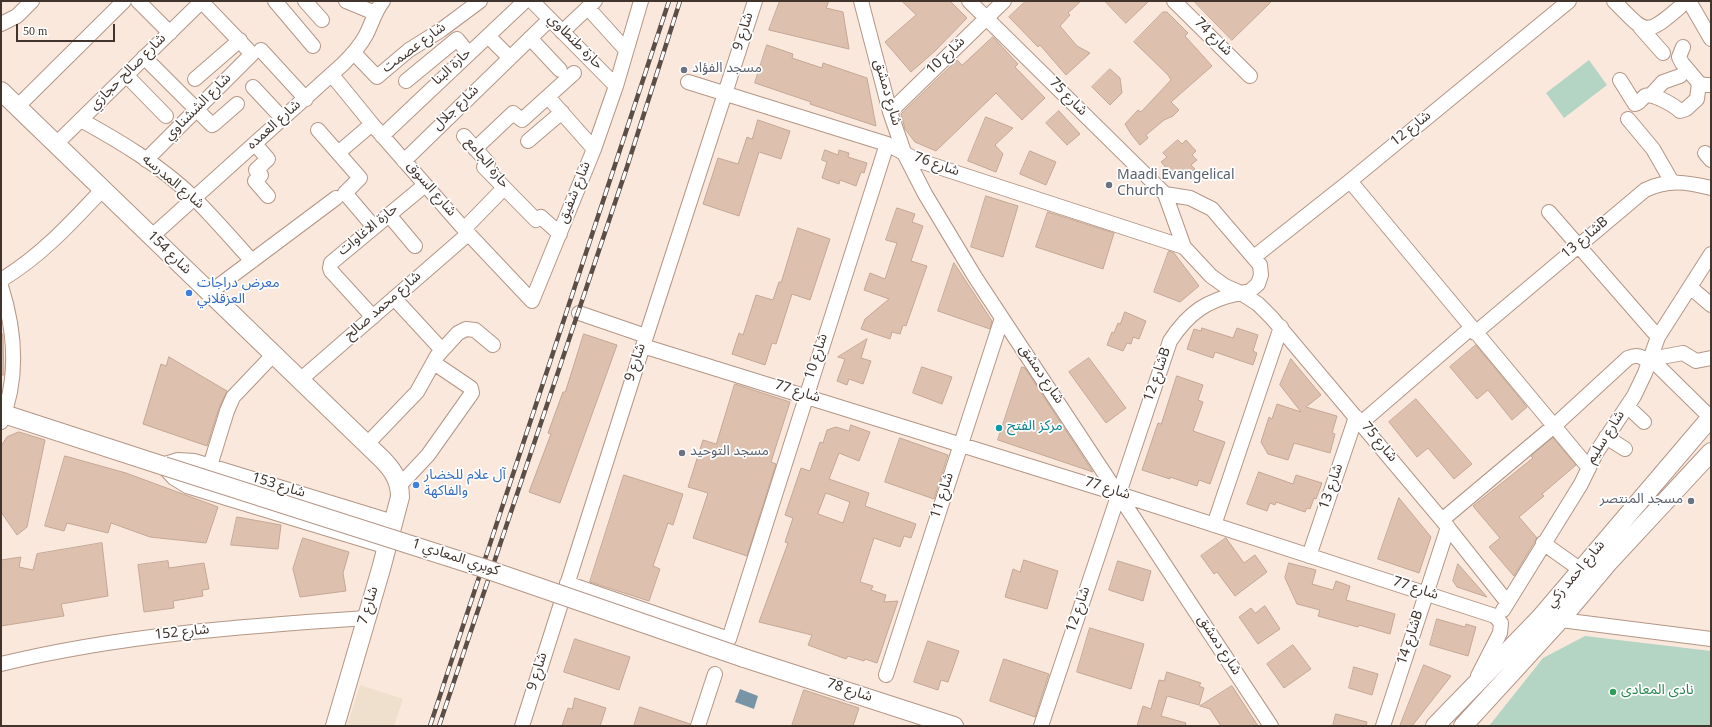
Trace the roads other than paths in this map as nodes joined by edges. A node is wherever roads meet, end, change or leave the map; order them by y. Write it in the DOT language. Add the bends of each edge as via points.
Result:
graph roads {
  1 [pos="32,1"];
  2 [pos="124,1"];
  3 [pos="138,1"];
  4 [pos="202,1"];
  5 [pos="275,1"];
  6 [pos="299,1"];
  7 [pos="305,1"];
  8 [pos="346,1"];
  9 [pos="383,1"];
  10 [pos="480,1"];
  11 [pos="525,1"];
  12 [pos="532,1"];
  13 [pos="755,1"];
  14 [pos="861,1"];
  15 [pos="969,1"];
  16 [pos="1004,1"];
  17 [pos="1174,1"];
  18 [pos="1569,1"];
  19 [pos="1614,1"];
  20 [pos="636,3"];
  21 [pos="1685,4"];
  22 [pos="592,5"];
  23 [pos="285,13"];
  24 [pos="375,13"];
  25 [pos="987,18"];
  26 [pos="550,19"];
  27 [pos="322,20"];
  28 [pos="1,24"];
  29 [pos="1640,27"];
  30 [pos="562,32"];
  31 [pos="170,33"];
  32 [pos="488,36"];
  33 [pos="530,38"];
  34 [pos="1711,39"];
  35 [pos="240,40"];
  36 [pos="313,46"];
  37 [pos="1683,47"];
  38 [pos="626,50"];
  39 [pos="256,53"];
  40 [pos="354,53"];
  41 [pos="1663,53"];
  42 [pos="469,54"];
  43 [pos="144,57"];
  44 [pos="510,58"];
  45 [pos="560,70"];
  46 [pos="574,73"];
  47 [pos="126,75"];
  48 [pos="332,75"];
  49 [pos="1250,76"];
  50 [pos="1680,76"];
  51 [pos="195,79"];
  52 [pos="1620,80"];
  53 [pos="406,81"];
  54 [pos="688,82"];
  55 [pos="1705,84"];
  56 [pos="616,86"];
  57 [pos="253,87"];
  58 [pos="1,92"];
  59 [pos="726,94"];
  60 [pos="1651,95"];
  61 [pos="548,97"];
  62 [pos="306,99"];
  63 [pos="237,104"];
  64 [pos="17,107"];
  65 [pos="197,110"];
  66 [pos="562,112"];
  67 [pos="890,112"];
  68 [pos="166,116"];
  69 [pos="1628,119"];
  70 [pos="81,120"];
  71 [pos="283,120"];
  72 [pos="372,124"];
  73 [pos="318,130"];
  74 [pos="382,136"];
  75 [pos="464,136"];
  76 [pos="528,141"];
  77 [pos="56,144"];
  78 [pos="255,144"];
  79 [pos="887,144"];
  80 [pos="475,148"];
  81 [pos="594,149"];
  82 [pos="338,153"];
  83 [pos="905,155"];
  84 [pos="146,160"];
  85 [pos="404,161"];
  86 [pos="1350,181"];
  87 [pos="1672,182"];
  88 [pos="425,185"];
  89 [pos="504,188"];
  90 [pos="1711,188"];
  91 [pos="102,190"];
  92 [pos="1165,194"];
  93 [pos="268,196"];
  94 [pos="194,198"];
  95 [pos="336,198"];
  96 [pos="1550,212"];
  97 [pos="389,215"];
  98 [pos="374,228"];
  99 [pos="466,231"];
  100 [pos="560,234"];
  101 [pos="151,237"];
  102 [pos="415,246"];
  103 [pos="1578,246"];
  104 [pos="1184,247"];
  105 [pos="1710,256"];
  106 [pos="1254,257"];
  107 [pos="252,261"];
  108 [pos="1,280"];
  109 [pos="1,286"];
  110 [pos="1690,287"];
  111 [pos="209,293"];
  112 [pos="1241,293"];
  113 [pos="394,298"];
  114 [pos="533,300"];
  115 [pos="1711,306"];
  116 [pos="578,313"];
  117 [pos="373,317"];
  118 [pos="1002,318"];
  119 [pos="1281,327"];
  120 [pos="1473,330"];
  121 [pos="1660,332"];
  122 [pos="644,341"];
  123 [pos="493,345"];
  124 [pos="442,350"];
  125 [pos="273,355"];
  126 [pos="1711,358"];
  127 [pos="1650,360"];
  128 [pos="434,363"];
  129 [pos="300,380"];
  130 [pos="806,396"];
  131 [pos="1627,406"];
  132 [pos="2,416"];
  133 [pos="1711,418"];
  134 [pos="1358,420"];
  135 [pos="1644,422"];
  136 [pos="1554,426"];
  137 [pos="1606,437"];
  138 [pos="367,444"];
  139 [pos="961,445"];
  140 [pos="1625,449"];
  141 [pos="1711,452"];
  142 [pos="163,466"];
  143 [pos="210,466"];
  144 [pos="1589,468"];
  145 [pos="399,486"];
  146 [pos="1119,494"];
  147 [pos="393,522"];
  148 [pos="1445,523"];
  149 [pos="1214,525"];
  150 [pos="1543,543"];
  151 [pos="386,546"];
  152 [pos="1309,556"];
  153 [pos="1581,570"];
  154 [pos="567,583"];
  155 [pos="1426,594"];
  156 [pos="1507,602"];
  157 [pos="366,618"];
  158 [pos="1540,618"];
  159 [pos="1498,619"];
  160 [pos="1560,620"];
  161 [pos="1711,639"];
  162 [pos="744,658"];
  163 [pos="1,664"];
  164 [pos="715,674"];
  165 [pos="886,675"];
  166 [pos="1474,685"];
  167 [pos="335,726"];
  168 [pos="522,726"];
  169 [pos="698,726"];
  170 [pos="954,726"];
  171 [pos="1041,726"];
  172 [pos="1271,726"];
  173 [pos="1383,726"];
  174 [pos="1435,726"];
  175 [pos="1462,726"];
  1 -- 28 [label="street" via="16,16"];
  2 -- 64 [label="street"];
  3 -- 31 [label="street"];
  4 -- 31 [label="street, شارع صالح حجازي"];
  4 -- 35 [label="street"];
  5 -- 23 [label="street"];
  6 -- 23 [label="street"];
  7 -- 27 [label="street"];
  8 -- 24 [label="street"];
  9 -- 24 [label="street, شارع العمده"];
  10 -- 40 [label="street, شارع عصمت" via="409,50 377,77"];
  11 -- 32 [label="street, حارة البنا"];
  12 -- 26 [label="street, حارة طنطاوي"];
  13 -- 59 [label="street, شارع 9"];
  14 -- 67 [label="street, شارع دمشق"];
  15 -- 25 [label="street, شارع 75"];
  16 -- 25 [label="street, شارع 10"];
  17 -- 49 [label="street, شارع 74"];
  18 -- 86 [label="street, شارع 12"];
  19 -- 29 [label="street"];
  20 -- 38 [label="street, شارع شفيق"];
  21 -- 29 [label="street" via="1661,24"];
  21 -- 34 [label="street"];
  22 -- 30 [label="street"];
  22 -- 38 [label="street"];
  23 -- 36 [label="street"];
  24 -- 40 [label="street, شارع العمده" via="367,34"];
  25 -- 67 [label="street, شارع 10"];
  25 -- 92 [label="street, شارع 75"];
  26 -- 30 [label="street, حارة طنطاوي"];
  26 -- 33 [label="street, شارع جلال"];
  29 -- 41 [label="street"];
  30 -- 56 [label="street, حارة طنطاوي"];
  31 -- 43 [label="street, شارع صالح حجازي"];
  32 -- 42 [label="street, حارة البنا"];
  32 -- 44 [label="street"];
  33 -- 44 [label="street, شارع جلال"];
  33 -- 45 [label="street"];
  35 -- 39 [label="street" via="252,53"];
  35 -- 51 [label="street"];
  37 -- 55 [label="street" via="1680,57 1682,63"];
  38 -- 56 [label="street, شارع شفيق"];
  39 -- 62 [label="street"];
  39 -- 65 [label="street, شارع الششناوي"];
  40 -- 48 [label="street, شارع العمده"];
  42 -- 53 [label="street" via="457,39"];
  42 -- 74 [label="street, حارة البنا"];
  43 -- 47 [label="street, شارع صالح حجازي"];
  43 -- 65 [label="street"];
  44 -- 85 [label="street, شارع جلال"];
  46 -- 61 [label="street"];
  47 -- 68 [label="street"];
  47 -- 70 [label="street, شارع صالح حجازي"];
  48 -- 62 [label="street, شارع العمده"];
  48 -- 72 [label="street, شارع السوق"];
  50 -- 60 [label="street" via="1663,82"];
  52 -- 60 [label="street" via="1635,104 1644,96"];
  54 -- 59 [label="street, شارع 76"];
  55 -- 60 [label="street" via="1697,99 1683,111 1674,104"];
  56 -- 81 [label="street, شارع شفيق"];
  57 -- 71 [label="street"];
  58 -- 64 [label="street, شارع 154"];
  59 -- 79 [label="street, شارع 76"];
  59 -- 122 [label="street, شارع 9"];
  61 -- 66 [label="street"];
  61 -- 80 [label="street" via="522,120 513,113"];
  62 -- 71 [label="street, شارع العمده"];
  63 -- 65 [label="street" via="213,125"];
  64 -- 77 [label="street, شارع 154"];
  65 -- 84 [label="street, شارع الششناوي"];
  66 -- 76 [label="street"];
  66 -- 81 [label="street"];
  67 -- 83 [label="street, شارع دمشق"];
  69 -- 87 [label="street" via="1653,149"];
  70 -- 77 [label="street, شارع صالح حجازي"];
  70 -- 84 [label="street, شارع المدرسه"];
  71 -- 78 [label="street, شارع العمده"];
  72 -- 74 [label="street, شارع السوق"];
  72 -- 82 [label="street"];
  73 -- 82 [label="street"];
  74 -- 85 [label="street, شارع السوق"];
  75 -- 80 [label="street, حارة الجامع"];
  77 -- 91 [label="street, شارع 154"];
  78 -- 93 [label="street" via="268,159 256,170 260,176 255,181"];
  78 -- 94 [label="street, شارع العمده"];
  79 -- 83 [label="street, شارع 76"];
  79 -- 130 [label="street, شارع 10"];
  80 -- 89 [label="street, حارة الجامع" via="488,163 484,167"];
  81 -- 100 [label="street, شارع شفيق"];
  82 -- 98 [label="street" via="359,178 345,193"];
  83 -- 104 [label="street, شارع 76"];
  83 -- 118 [label="street, شارع دمشق" via="949,236"];
  84 -- 94 [label="street, شارع المدرسه"];
  85 -- 88 [label="street, شارع السوق"];
  86 -- 106 [label="street, شارع 12"];
  86 -- 120 [label="street"];
  87 -- 90 [label="street, شارع 13B"];
  87 -- 103 [label="street, شارع 13B" via="1658,184 1645,190"];
  88 -- 97 [label="street, حارة الاغاوات"];
  88 -- 99 [label="street, شارع السوق"];
  89 -- 99 [label="street, شارع محمد صالح"];
  89 -- 100 [label="street, حارة الجامع" via="536,220 541,217"];
  91 -- 101 [label="street, شارع 154"];
  91 -- 108 [label="street" via="45,248"];
  92 -- 104 [label="street, شارع 75"];
  92 -- 106 [label="street" via="1190,198 1212,210"];
  94 -- 101 [label="street, شارع العمده"];
  94 -- 107 [label="street, شارع المدرسه"];
  95 -- 107 [label="street"];
  96 -- 103 [label="street"];
  97 -- 98 [label="street, حارة الاغاوات"];
  97 -- 102 [label="street"];
  98 -- 117 [label="street, حارة الاغاوات" via="333,260 330,266"];
  99 -- 113 [label="street, شارع محمد صالح"];
  99 -- 114 [label="street, شارع السوق"];
  100 -- 114 [label="street, شارع شفيق"];
  101 -- 111 [label="street, شارع 154"];
  103 -- 120 [label="street, شارع 13B"];
  103 -- 121 [label="street"];
  104 -- 112 [label="street, شارع 75" via="1211,276"];
  105 -- 110 [label="street"];
  106 -- 112 [label="street" via="1260,265 1261,275 1258,284 1250,291"];
  107 -- 111 [label="street"];
  109 -- 132 [label="street" via="13,333 14,361 11,388"];
  110 -- 115 [label="street"];
  110 -- 121 [label="street"];
  111 -- 125 [label="street, شارع 154"];
  112 -- 119 [label="street, شارع 75" via="1258,304"];
  112 -- 146 [label="street, شارع 12B" via="1223,296 1192,313 1170,341"];
  113 -- 117 [label="street, شارع محمد صالح"];
  113 -- 124 [label="street"];
  116 -- 122 [label="street, شارع 77"];
  117 -- 129 [label="street, شارع محمد صالح"];
  118 -- 139 [label="street, شارع 11"];
  118 -- 146 [label="street, شارع دمشق"];
  119 -- 134 [label="street, شارع 75"];
  119 -- 149 [label="street"];
  120 -- 134 [label="street, شارع 13B"];
  120 -- 136 [label="street"];
  121 -- 127 [label="street, شارع سليم"];
  122 -- 130 [label="street, شارع 77"];
  122 -- 154 [label="street, شارع 9"];
  123 -- 124 [label="street" via="475,330 466,329 458,333"];
  124 -- 128 [label="street"];
  125 -- 129 [label="street, شارع 154"];
  125 -- 143 [label="street" via="233,397"];
  126 -- 127 [label="street" via="1696,361 1683,353"];
  127 -- 131 [label="street, شارع سليم"];
  127 -- 133 [label="street"];
  127 -- 136 [label="street" via="1641,356 1628,358"];
  128 -- 138 [label="street" via="417,392"];
  128 -- 145 [label="street" via="472,389 472,394 428,455"];
  129 -- 138 [label="street, شارع 154"];
  130 -- 139 [label="street, شارع 77"];
  130 -- 154 [label="street, شارع 10" via="728,639"];
  131 -- 135 [label="street"];
  131 -- 137 [label="street, شارع سليم"];
  132 -- 142 [label="street, شارع 153"];
  133 -- 153 [label="street, شارع احمد زكي"];
  134 -- 148 [label="street, شارع 75"];
  134 -- 152 [label="street, شارع 13"];
  136 -- 144 [label="street"];
  136 -- 148 [label="street"];
  137 -- 140 [label="street"];
  137 -- 144 [label="street, شارع سليم"];
  138 -- 145 [label="street, شارع 154" via="390,467"];
  139 -- 146 [label="street, شارع 77"];
  139 -- 165 [label="street, شارع 11"];
  141 -- 160 [label="street, شارع احمد زكي" via="1608,563"];
  142 -- 143 [label="street, شارع 153" via="186,459"];
  142 -- 151 [label="street, شارع 153" via="174,478 187,486"];
  142 -- 162 [label="street, كوبري المعادي 1, bridge" via="483,568"];
  143 -- 147 [label="street, شارع 153"];
  144 -- 150 [label="street, شارع سليم"];
  145 -- 147 [label="street, شارع 7" via="400,497"];
  146 -- 149 [label="street, شارع 77"];
  146 -- 171 [label="street, شارع 12"];
  146 -- 172 [label="street, شارع دمشق"];
  147 -- 151 [label="street, شارع 7"];
  148 -- 155 [label="street, شارع 14B"];
  148 -- 156 [label="street, شارع 75"];
  149 -- 152 [label="street, شارع 77"];
  150 -- 153 [label="street"];
  150 -- 156 [label="street, شارع سليم"];
  151 -- 157 [label="street, شارع 7"];
  152 -- 155 [label="street, شارع 77"];
  153 -- 158 [label="street, شارع احمد زكي"];
  154 -- 168 [label="street, شارع 9"];
  155 -- 159 [label="street, شارع 77"];
  155 -- 173 [label="street, شارع 14B"];
  156 -- 159 [label="street, شارع سليم"];
  157 -- 163 [label="street, شارع 152" via="286,623 129,640"];
  157 -- 167 [label="street, شارع 7"];
  158 -- 160 [label="street"];
  158 -- 166 [label="street, شارع احمد زكي"];
  159 -- 166 [label="street" via="1501,623 1500,633"];
  160 -- 161 [label="street"];
  160 -- 175 [label="street, شارع احمد زكي"];
  162 -- 170 [label="street, شارع 78"];
  164 -- 169 [label="street"];
  166 -- 174 [label="street, شارع احمد زكي"];
}
